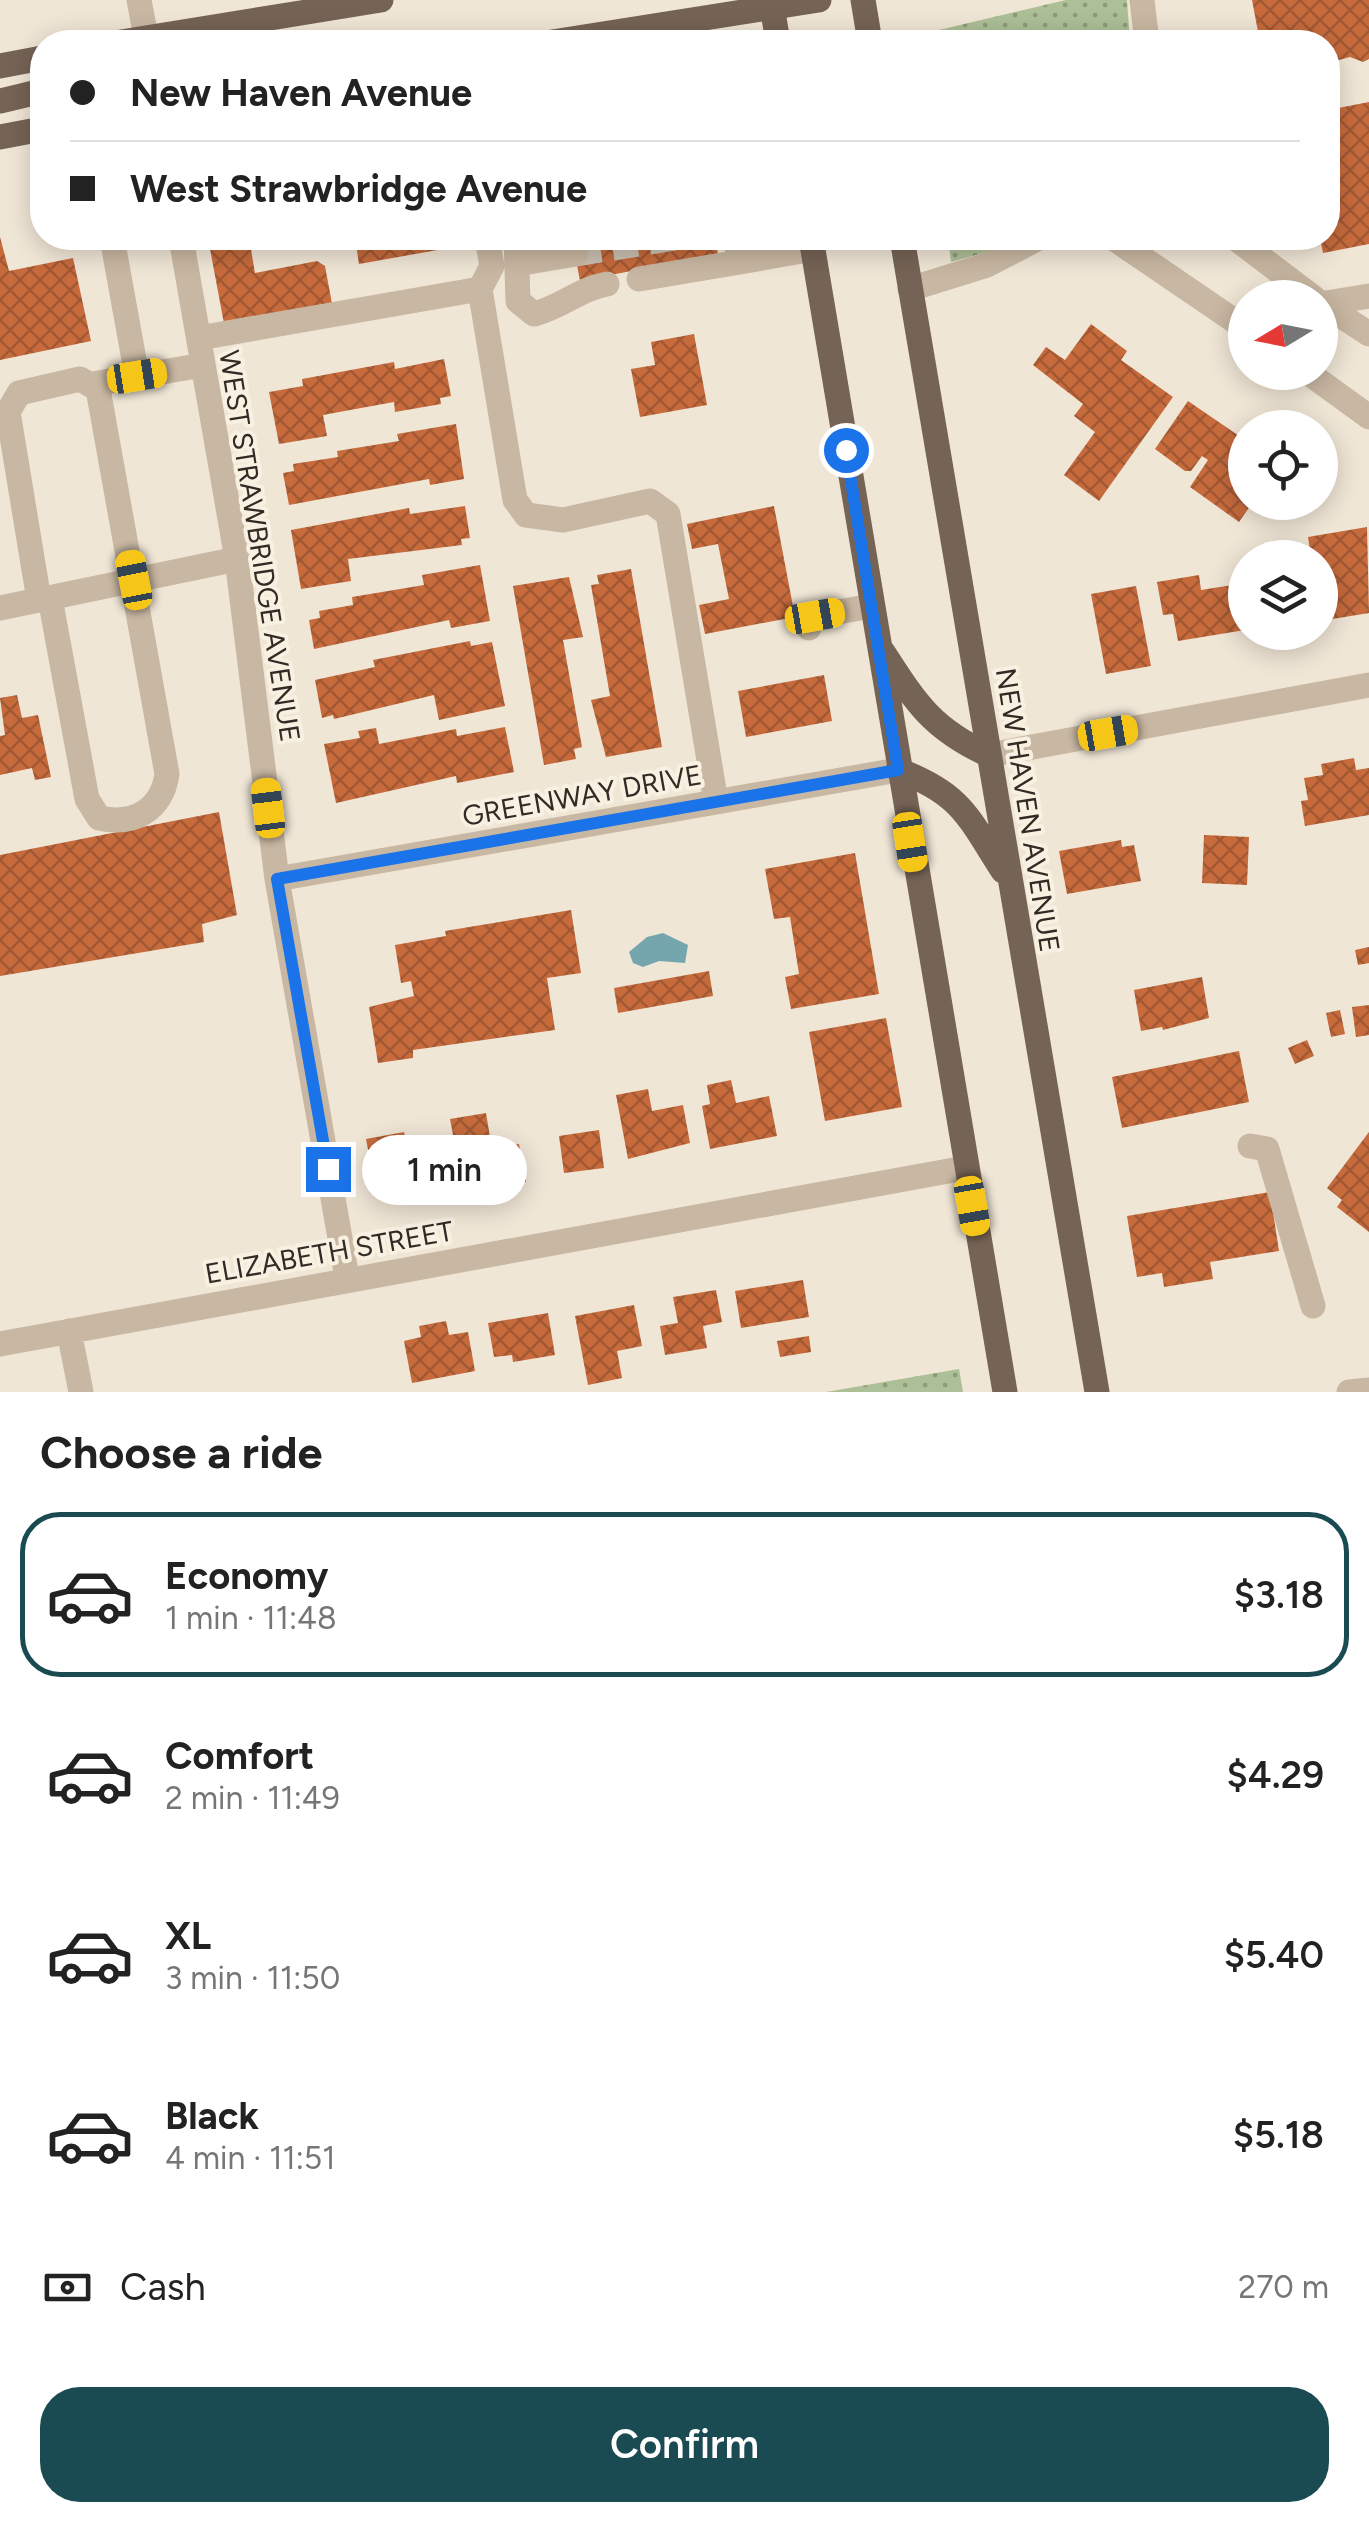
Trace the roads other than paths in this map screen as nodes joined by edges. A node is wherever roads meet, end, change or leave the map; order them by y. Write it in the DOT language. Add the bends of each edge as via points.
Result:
graph roads {
  1 [pos="139,0"];
  2 [pos="381,0"];
  3 [pos="819,0"];
  4 [pos="863,0"];
  5 [pos="1142,0"];
  6 [pos="772,4"];
  7 [pos="132,30"];
  8 [pos="197,30"];
  9 [pos="621,30"];
  10 [pos="776,30"];
  11 [pos="868,30"];
  12 [pos="1146,30"];
  13 [pos="30,60"];
  14 [pos="0,66"];
  15 [pos="30,94"];
  16 [pos="0,100"];
  17 [pos="30,132"];
  18 [pos="0,138"];
  19 [pos="114,250"];
  20 [pos="183,250"];
  21 [pos="489,250"];
  22 [pos="516,250"];
  23 [pos="738,250"];
  24 [pos="813,250"];
  25 [pos="904,250"];
  26 [pos="1017,250"];
  27 [pos="1130,250"];
  28 [pos="1251,250"];
  29 [pos="576,254"];
  30 [pos="517,264"];
  31 [pos="639,279"];
  32 [pos="1290,280"];
  33 [pos="607,284"];
  34 [pos="910,289"];
  35 [pos="480,290"];
  36 [pos="1369,296"];
  37 [pos="1338,300"];
  38 [pos="1228,314"];
  39 [pos="1338,314"];
  40 [pos="1369,334"];
  41 [pos="199,338"];
  42 [pos="204,366"];
  43 [pos="137,376"];
  44 [pos="92,384"];
  45 [pos="1332,390"];
  46 [pos="1369,417"];
  47 [pos="237,559"];
  48 [pos="134,580"];
  49 [pos="45,599"];
  50 [pos="872,606"];
  51 [pos="0,608"];
  52 [pos="809,628"];
  53 [pos="878,643"];
  54 [pos="1369,685"];
  55 [pos="989,754"];
  56 [pos="898,770"];
  57 [pos="716,802"];
  58 [pos="277,879"];
  59 [pos="1008,880"];
  60 [pos="1250,1146"];
  61 [pos="965,1168"];
  62 [pos="347,1278"];
  63 [pos="1313,1306"];
  64 [pos="69,1331"];
  65 [pos="0,1344"];
  66 [pos="80,1392"];
  67 [pos="1005,1392"];
  68 [pos="1096,1392"];
  1 -- 7 [label="street"];
  2 -- 8 [label="main road"];
  3 -- 6 [label="main road"];
  4 -- 11 [label="main road"];
  5 -- 12 [label="street"];
  6 -- 9 [label="main road"];
  6 -- 10 [label="main road"];
  13 -- 14 [label="main road"];
  15 -- 16 [label="main road"];
  17 -- 18 [label="main road"];
  19 -- 43 [label="street"];
  20 -- 41 [label="street, WEST STRAWBRIDGE AVENUE"];
  21 -- 35 [label="street" via="492,266"];
  22 -- 30 [label="street"];
  23 -- 31 [label="street"];
  24 -- 50 [label="main road"];
  25 -- 34 [label="main road, NEW HAVEN AVENUE"];
  26 -- 34 [label="street"];
  27 -- 38 [label="street"];
  28 -- 32 [label="street"];
  29 -- 30 [label="street"];
  30 -- 33 [label="street" via="518,301 534,314 584,288"];
  34 -- 55 [label="main road, NEW HAVEN AVENUE"];
  35 -- 41 [label="street"];
  35 -- 57 [label="street" via="515,500 526,515 543,520 638,502 662,506 673,537"];
  36 -- 37 [label="street"];
  39 -- 40 [label="street"];
  41 -- 42 [label="street, WEST STRAWBRIDGE AVENUE"];
  42 -- 43 [label="street"];
  42 -- 47 [label="street, WEST STRAWBRIDGE AVENUE"];
  43 -- 44 [label="street"];
  44 -- 48 [label="street"];
  44 -- 49 [label="street" via="80,379 19,393 8,412"];
  45 -- 46 [label="street"];
  47 -- 48 [label="street"];
  47 -- 58 [label="street, WEST STRAWBRIDGE AVENUE"];
  48 -- 49 [label="street"];
  48 -- 49 [label="street" via="167,774 164,795 152,811 114,821 99,818 88,798"];
  49 -- 51 [label="street"];
  50 -- 52 [label="street" via="815,616"];
  50 -- 53 [label="main road"];
  53 -- 55 [label="main road" via="921,711 952,738"];
  53 -- 56 [label="main road"];
  54 -- 55 [label="street"];
  55 -- 59 [label="main road, NEW HAVEN AVENUE"];
  56 -- 57 [label="street, GREENWAY DRIVE"];
  56 -- 59 [label="main road" via="936,784 958,802"];
  56 -- 61 [label="main road"];
  57 -- 58 [label="street, GREENWAY DRIVE"];
  58 -- 62 [label="street, WEST STRAWBRIDGE AVENUE"];
  59 -- 68 [label="main road, NEW HAVEN AVENUE"];
  60 -- 63 [label="street" via="1267,1149"];
  61 -- 62 [label="street, ELIZABETH STREET"];
  61 -- 67 [label="main road"];
  62 -- 64 [label="street, ELIZABETH STREET"];
  64 -- 65 [label="street, ELIZABETH STREET"];
  64 -- 66 [label="street"];
}
